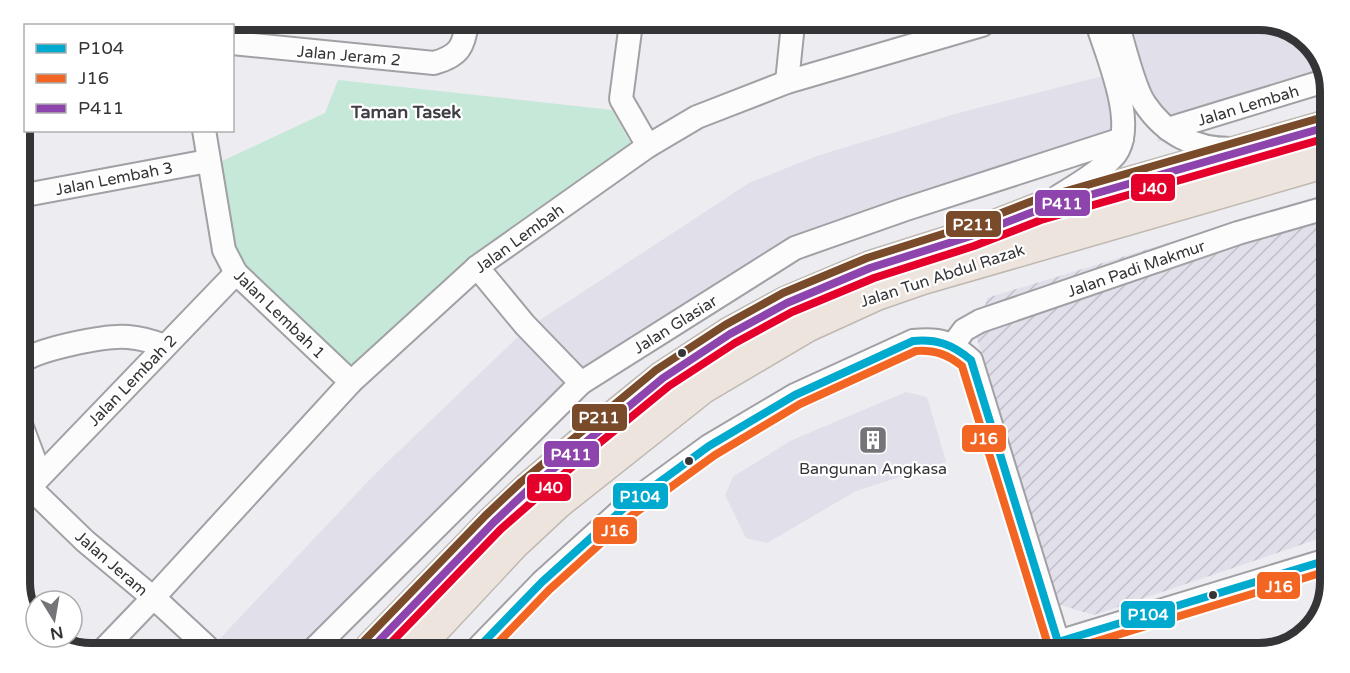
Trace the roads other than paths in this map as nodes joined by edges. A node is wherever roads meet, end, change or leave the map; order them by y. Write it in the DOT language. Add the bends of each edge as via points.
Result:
graph roads {
  1 [pos="466,30"];
  2 [pos="631,30"];
  3 [pos="792,30"];
  4 [pos="952,30"];
  5 [pos="1099,30"];
  6 [pos="1119,30"];
  7 [pos="234,43"];
  8 [pos="786,82"];
  9 [pos="1319,83"];
  10 [pos="1168,129"];
  11 [pos="1320,129"];
  12 [pos="204,132"];
  13 [pos="1122,139"];
  14 [pos="648,146"];
  15 [pos="1253,148"];
  16 [pos="208,161"];
  17 [pos="1320,163"];
  18 [pos="30,194"];
  19 [pos="1038,210"];
  20 [pos="1320,210"];
  21 [pos="477,267"];
  22 [pos="236,273"];
  23 [pos="953,345"];
  24 [pos="165,346"];
  25 [pos="30,356"];
  26 [pos="351,382"];
  27 [pos="581,383"];
  28 [pos="30,480"];
  29 [pos="1320,562"];
  30 [pos="153,598"];
  31 [pos="109,643"];
  32 [pos="203,643"];
  33 [pos="320,643"];
  34 [pos="377,643"];
  35 [pos="420,643"];
  36 [pos="483,643"];
  37 [pos="1058,643"];
  38 [pos="1071,643"];
  1 -- 7 [label="street, Jalan Jeram 2" via="460,49 449,59 434,63"];
  2 -- 14 [label="street" via="621,99"];
  3 -- 8 [label="street"];
  4 -- 8 [label="street, Jalan Lembah"];
  5 -- 13 [label="street" via="1122,111"];
  6 -- 10 [label="street" via="1144,103"];
  8 -- 14 [label="street, Jalan Lembah" via="697,117"];
  9 -- 10 [label="street, Jalan Lembah"];
  10 -- 15 [label="street" via="1196,146"];
  11 -- 15 [label="highway, Jalan Tun Abdul Razak"];
  12 -- 16 [label="street, Jalan Lembah 1"];
  13 -- 19 [label="street" via="1114,157"];
  13 -- 27 [label="street, Jalan Glasiar" via="795,248"];
  14 -- 21 [label="street, Jalan Lembah"];
  15 -- 19 [label="highway, Jalan Tun Abdul Razak"];
  16 -- 18 [label="street, Jalan Lembah 3"];
  16 -- 22 [label="street, Jalan Lembah 1" via="224,250"];
  17 -- 35 [label="highway, Jalan Tun Abdul Razak" via="921,278 807,325 702,387 557,502"];
  19 -- 34 [label="highway, Jalan Tun Abdul Razak" via="870,268 778,308 699,353 528,490"];
  20 -- 23 [label="street, Jalan Padi Makmur" via="1238,233 980,321 964,330"];
  21 -- 26 [label="street, Jalan Lembah"];
  21 -- 27 [label="street"];
  22 -- 24 [label="street, Jalan Lembah 2"];
  22 -- 26 [label="street, Jalan Lembah 1"];
  23 -- 36 [label="street" via="935,339 913,341 795,395 710,447 624,507"];
  23 -- 37 [label="street" via="971,360"];
  24 -- 25 [label="street" via="143,338 110,337"];
  24 -- 28 [label="street, Jalan Lembah 2"];
  26 -- 30 [label="street, Jalan Lembah"];
  27 -- 33 [label="street, Jalan Glasiar"];
  28 -- 30 [label="street, Jalan Jeram" via="85,541"];
  29 -- 38 [label="street"];
  30 -- 31 [label="street, Jalan Lembah"];
  30 -- 32 [label="street, Jalan Jeram"];
}
